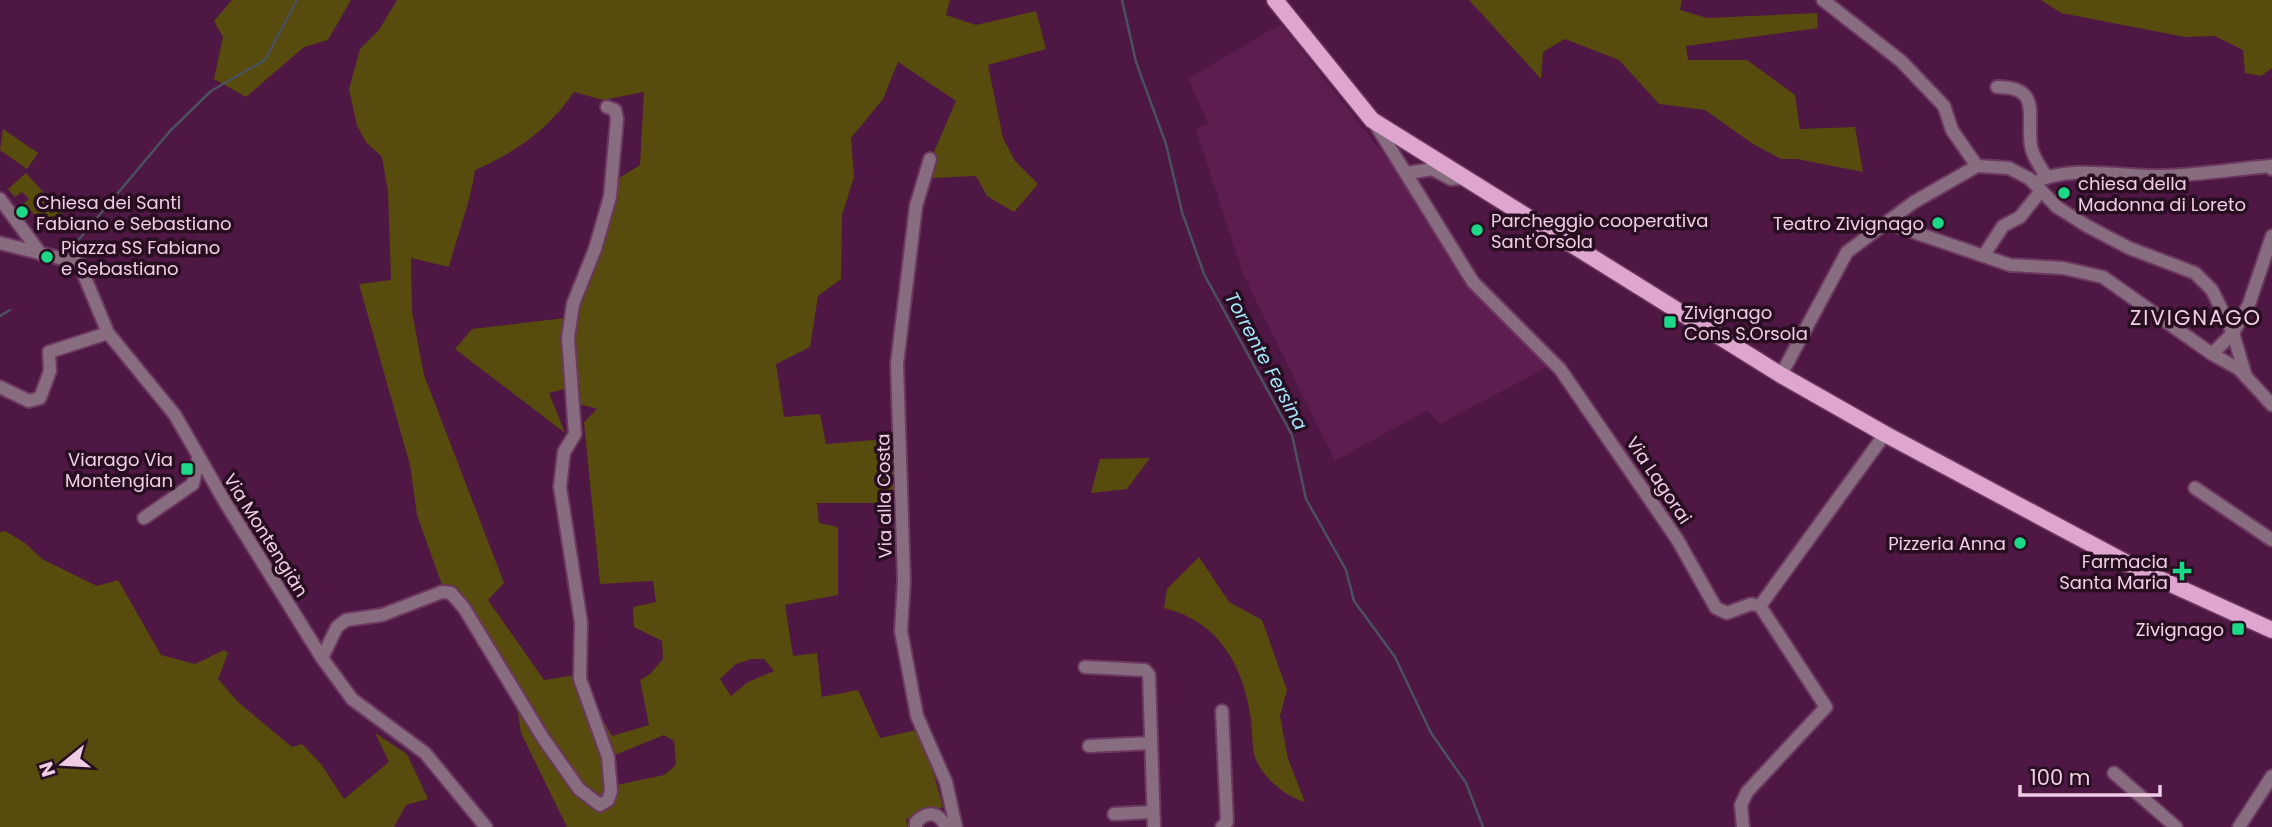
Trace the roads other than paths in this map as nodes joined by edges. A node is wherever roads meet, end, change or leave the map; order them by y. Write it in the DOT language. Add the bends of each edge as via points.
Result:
graph roads {
  1 [pos="1275,0"];
  2 [pos="1823,0"];
  3 [pos="1997,87"];
  4 [pos="607,107"];
  5 [pos="1372,120"];
  6 [pos="1420,149"];
  7 [pos="930,159"];
  8 [pos="1977,166"];
  9 [pos="2271,167"];
  10 [pos="1408,173"];
  11 [pos="2046,176"];
  12 [pos="1466,178"];
  13 [pos="2037,187"];
  14 [pos="0,200"];
  15 [pos="1887,223"];
  16 [pos="2272,236"];
  17 [pos="0,243"];
  18 [pos="41,254"];
  19 [pos="1984,255"];
  20 [pos="2233,332"];
  21 [pos="108,333"];
  22 [pos="2212,354"];
  23 [pos="1781,375"];
  24 [pos="2246,377"];
  25 [pos="0,387"];
  26 [pos="2272,405"];
  27 [pos="1885,434"];
  28 [pos="198,459"];
  29 [pos="2195,488"];
  30 [pos="144,518"];
  31 [pos="2272,540"];
  32 [pos="1759,606"];
  33 [pos="2272,630"];
  34 [pos="322,657"];
  35 [pos="1085,667"];
  36 [pos="1222,711"];
  37 [pos="1151,743"];
  38 [pos="1090,746"];
  39 [pos="2114,773"];
  40 [pos="2272,776"];
  41 [pos="1153,812"];
  42 [pos="1114,814"];
  43 [pos="486,827"];
  44 [pos="916,827"];
  45 [pos="946,827"];
  46 [pos="956,827"];
  47 [pos="1154,827"];
  48 [pos="1222,827"];
  49 [pos="1743,827"];
  50 [pos="2176,827"];
  51 [pos="2239,827"];
  1 -- 5 [label="main road, Via Lagorai"];
  2 -- 8 [label="street" via="1902,61 1944,106 1952,130"];
  3 -- 11 [label="street" via="2013,87 2026,96 2032,109 2034,158"];
  4 -- 34 [label="street" via="615,110 617,119 610,197 573,304 568,374 575,433 564,452 560,486 581,621 580,679 608,757 608,800 600,804 579,789 451,593 442,592 382,615 346,620 337,627"];
  5 -- 6 [label="main road, Via Lagorai"];
  5 -- 10 [label="street, Via Lagorai"];
  6 -- 10 [label="street"];
  6 -- 12 [label="main road, Via Lagorai"];
  7 -- 46 [label="street, Via alla Costa" via="916,206 897,364 904,581 901,631 917,716 946,782"];
  8 -- 13 [label="street" via="2010,168"];
  8 -- 15 [label="street"];
  9 -- 11 [label="street" via="2167,176 2109,172"];
  10 -- 12 [label="street, Via Lagorai" via="1432,169 1451,179"];
  10 -- 32 [label="street, Via Lagorai" via="1473,282 1560,369 1677,540 1716,608 1727,612"];
  11 -- 13 [label="street"];
  12 -- 23 [label="main road, Via Lagorai"];
  13 -- 19 [label="street" via="2020,217 2003,226"];
  13 -- 20 [label="street" via="2087,226 2195,273 2212,290"];
  14 -- 18 [label="street"];
  15 -- 19 [label="street"];
  15 -- 23 [label="street" via="1847,252"];
  16 -- 20 [label="street" via="2249,304"];
  17 -- 18 [label="street"];
  18 -- 21 [label="street, Via Montengiàn" via="79,263"];
  19 -- 22 [label="street" via="2010,265 2063,268 2103,277"];
  20 -- 22 [label="street"];
  20 -- 24 [label="street"];
  21 -- 25 [label="street" via="48,352 50,371 40,398 29,401"];
  21 -- 28 [label="street, Via Montengiàn" via="175,415"];
  22 -- 24 [label="street"];
  23 -- 27 [label="main road, Via Lagorai"];
  24 -- 26 [label="street"];
  27 -- 32 [label="street"];
  27 -- 33 [label="main road, Via Lagorai" via="2140,570"];
  28 -- 30 [label="street" via="193,484"];
  28 -- 34 [label="street, Via Montengiàn"];
  29 -- 31 [label="street"];
  32 -- 49 [label="street" via="1826,707 1747,792 1741,805"];
  34 -- 43 [label="street, Via Montengiàn" via="352,699 425,753"];
  35 -- 37 [label="street" via="1145,670 1149,675"];
  36 -- 48 [label="street" via="1227,822"];
  37 -- 38 [label="street"];
  37 -- 41 [label="street"];
  39 -- 50 [label="street"];
  40 -- 51 [label="street"];
  41 -- 42 [label="street"];
  41 -- 47 [label="street"];
  44 -- 45 [label="street" via="923,815 934,813"];
}
